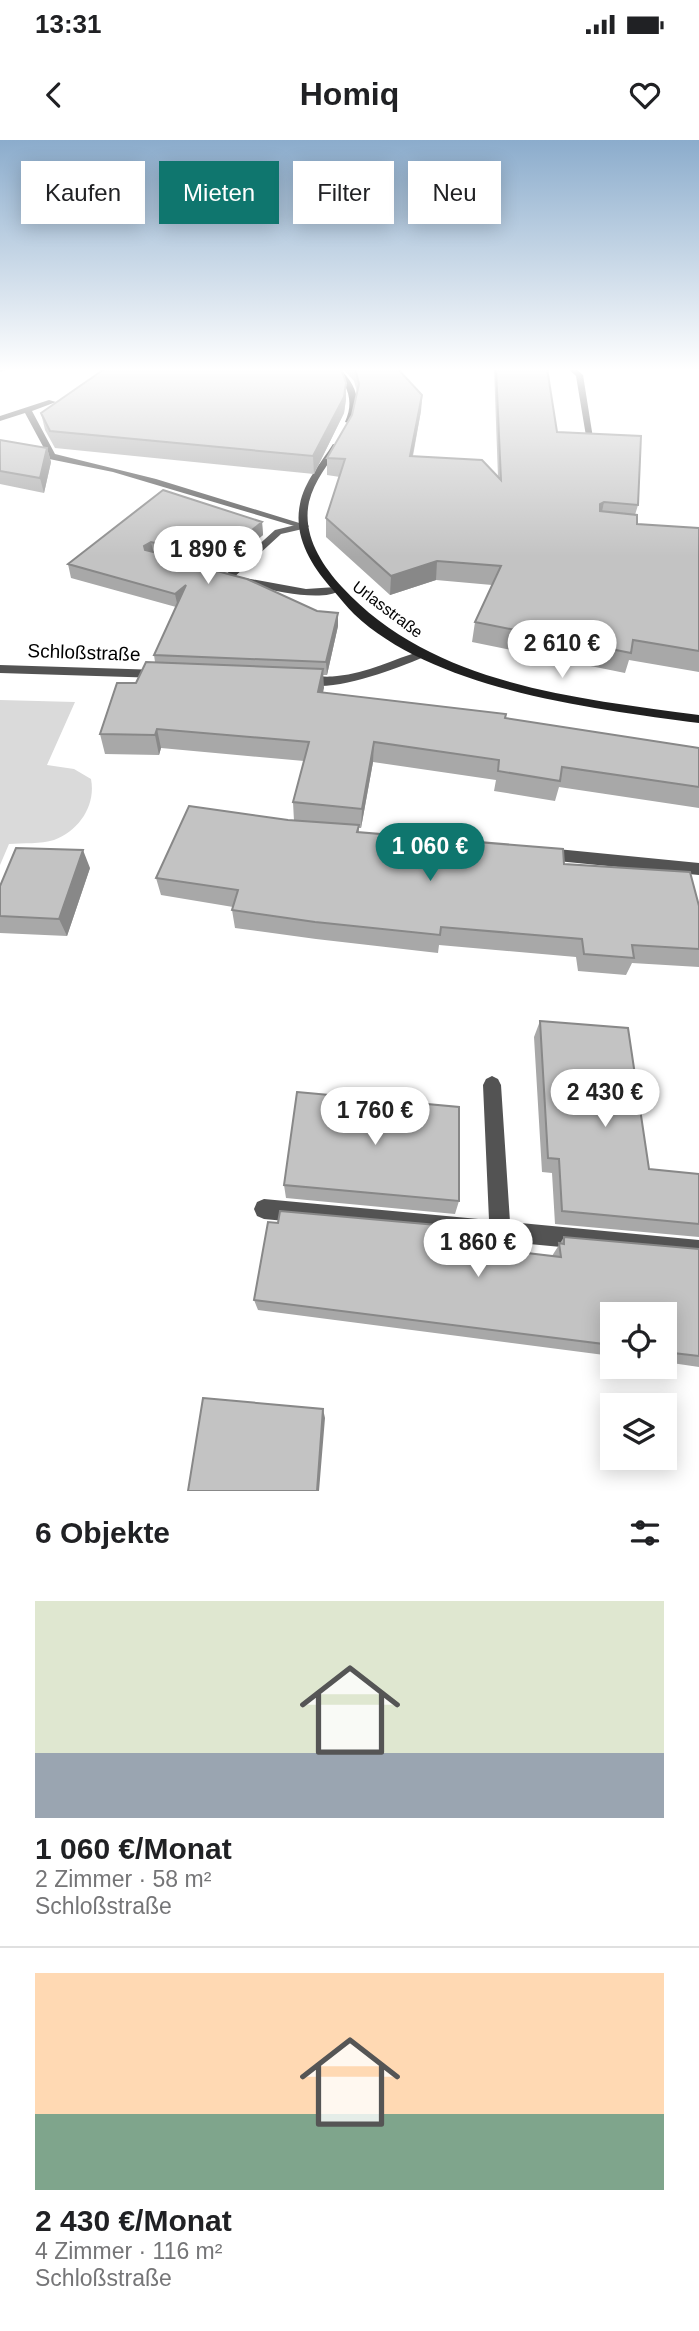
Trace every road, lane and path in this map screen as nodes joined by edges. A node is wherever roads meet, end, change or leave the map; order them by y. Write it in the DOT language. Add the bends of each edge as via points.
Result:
graph roads {
  1 [pos="39,431"];
  2 [pos="344,431"];
  3 [pos="589,431"];
  4 [pos="590,436"];
  5 [pos="0,447"];
  6 [pos="51,454"];
  7 [pos="304,526"];
  8 [pos="215,575"];
  9 [pos="227,578"];
  10 [pos="335,590"];
  11 [pos="422,654"];
  12 [pos="0,668"];
  13 [pos="169,674"];
  14 [pos="289,680"];
  15 [pos="699,719"];
  16 [pos="535,853"];
  17 [pos="699,869"];
  18 [pos="492,1085"];
  19 [pos="264,1209"];
  20 [pos="500,1229"];
  21 [pos="699,1250"];
  1 -- 6 [label="street"];
  2 -- 7 [label="street, Urlasstraße" via="305,501"];
  3 -- 4 [label="street"];
  5 -- 6 [label="street"];
  6 -- 7 [label="street"];
  7 -- 9 [label="street" via="278,532"];
  7 -- 10 [label="street, Urlasstraße" via="312,556"];
  8 -- 9 [label="street, Urlasstraße"];
  9 -- 10 [label="street, Urlasstraße" via="306,592"];
  10 -- 11 [label="street, Urlasstraße"];
  11 -- 14 [label="street" via="378,674 329,682"];
  11 -- 15 [label="street" via="509,688"];
  12 -- 13 [label="street, Schloßstraße"];
  16 -- 17 [label="street"];
  18 -- 20 [label="street"];
  19 -- 20 [label="street"];
  20 -- 21 [label="street"];
}
